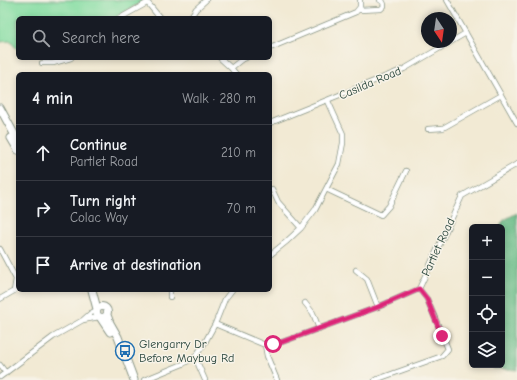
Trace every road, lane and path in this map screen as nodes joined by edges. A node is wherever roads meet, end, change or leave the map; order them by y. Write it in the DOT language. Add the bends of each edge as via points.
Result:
graph roads {
  1 [pos="206,0"];
  2 [pos="360,0"];
  3 [pos="380,0"];
  4 [pos="447,0"];
  5 [pos="146,1"];
  6 [pos="359,10"];
  7 [pos="123,16"];
  8 [pos="158,16"];
  9 [pos="192,16"];
  10 [pos="466,33"];
  11 [pos="272,47"];
  12 [pos="64,60"];
  13 [pos="222,60"];
  14 [pos="241,60"];
  15 [pos="42,63"];
  16 [pos="232,68"];
  17 [pos="235,72"];
  18 [pos="501,95"];
  19 [pos="328,100"];
  20 [pos="0,108"];
  21 [pos="0,117"];
  22 [pos="272,122"];
  23 [pos="517,123"];
  24 [pos="428,129"];
  25 [pos="16,137"];
  26 [pos="16,146"];
  27 [pos="517,164"];
  28 [pos="406,172"];
  29 [pos="272,189"];
  30 [pos="326,189"];
  31 [pos="301,228"];
  32 [pos="0,249"];
  33 [pos="272,253"];
  34 [pos="356,270"];
  35 [pos="419,289"];
  36 [pos="93,292"];
  37 [pos="96,292"];
  38 [pos="170,292"];
  39 [pos="230,292"];
  40 [pos="170,297"];
  41 [pos="0,299"];
  42 [pos="305,303"];
  43 [pos="378,307"];
  44 [pos="101,312"];
  45 [pos="215,324"];
  46 [pos="319,329"];
  47 [pos="265,345"];
  48 [pos="195,357"];
  49 [pos="0,365"];
  50 [pos="6,373"];
  51 [pos="0,377"];
  52 [pos="129,380"];
  53 [pos="134,380"];
  54 [pos="144,380"];
  55 [pos="205,380"];
  56 [pos="277,380"];
  57 [pos="375,380"];
  1 -- 9 [label="street"];
  2 -- 6 [label="street"];
  3 -- 6 [label="street" via="384,3 381,9"];
  4 -- 10 [label="street"];
  5 -- 7 [label="street"];
  5 -- 8 [label="street"];
  6 -- 11 [label="street"];
  10 -- 18 [label="street"];
  10 -- 19 [label="street, Casilda Road" via="404,69"];
  12 -- 15 [label="street"];
  13 -- 16 [label="street"];
  14 -- 16 [label="street"];
  16 -- 17 [label="street"];
  18 -- 23 [label="street"];
  18 -- 24 [label="street" via="443,128"];
  19 -- 22 [label="street, Casilda Road"];
  19 -- 30 [label="street" via="343,134 343,144 339,164"];
  20 -- 25 [label="main road"];
  21 -- 26 [label="main road"];
  27 -- 35 [label="street, Partlet Road" via="462,196"];
  28 -- 30 [label="street" via="389,206 381,216"];
  29 -- 31 [label="street" via="278,202"];
  30 -- 31 [label="street" via="315,210"];
  31 -- 33 [label="street"];
  32 -- 41 [label="street" via="16,279 14,292"];
  34 -- 43 [label="street" via="366,279"];
  35 -- 43 [label="street, Partlet Road"];
  35 -- 57 [label="street" via="427,299 448,349 442,356"];
  36 -- 44 [label="main road"];
  37 -- 44 [label="main road"];
  38 -- 40 [label="street"];
  39 -- 45 [label="street"];
  42 -- 46 [label="street" via="313,312"];
  43 -- 46 [label="street, Partlet Road"];
  44 -- 50 [label="street" via="53,337"];
  44 -- 52 [label="main road"];
  44 -- 53 [label="main road" via="118,337"];
  45 -- 47 [label="street"];
  45 -- 48 [label="street"];
  46 -- 47 [label="street, Partlet Road"];
  47 -- 56 [label="street"];
  48 -- 54 [label="street"];
  48 -- 55 [label="street"];
  49 -- 50 [label="street"];
  50 -- 51 [label="street"];
}
